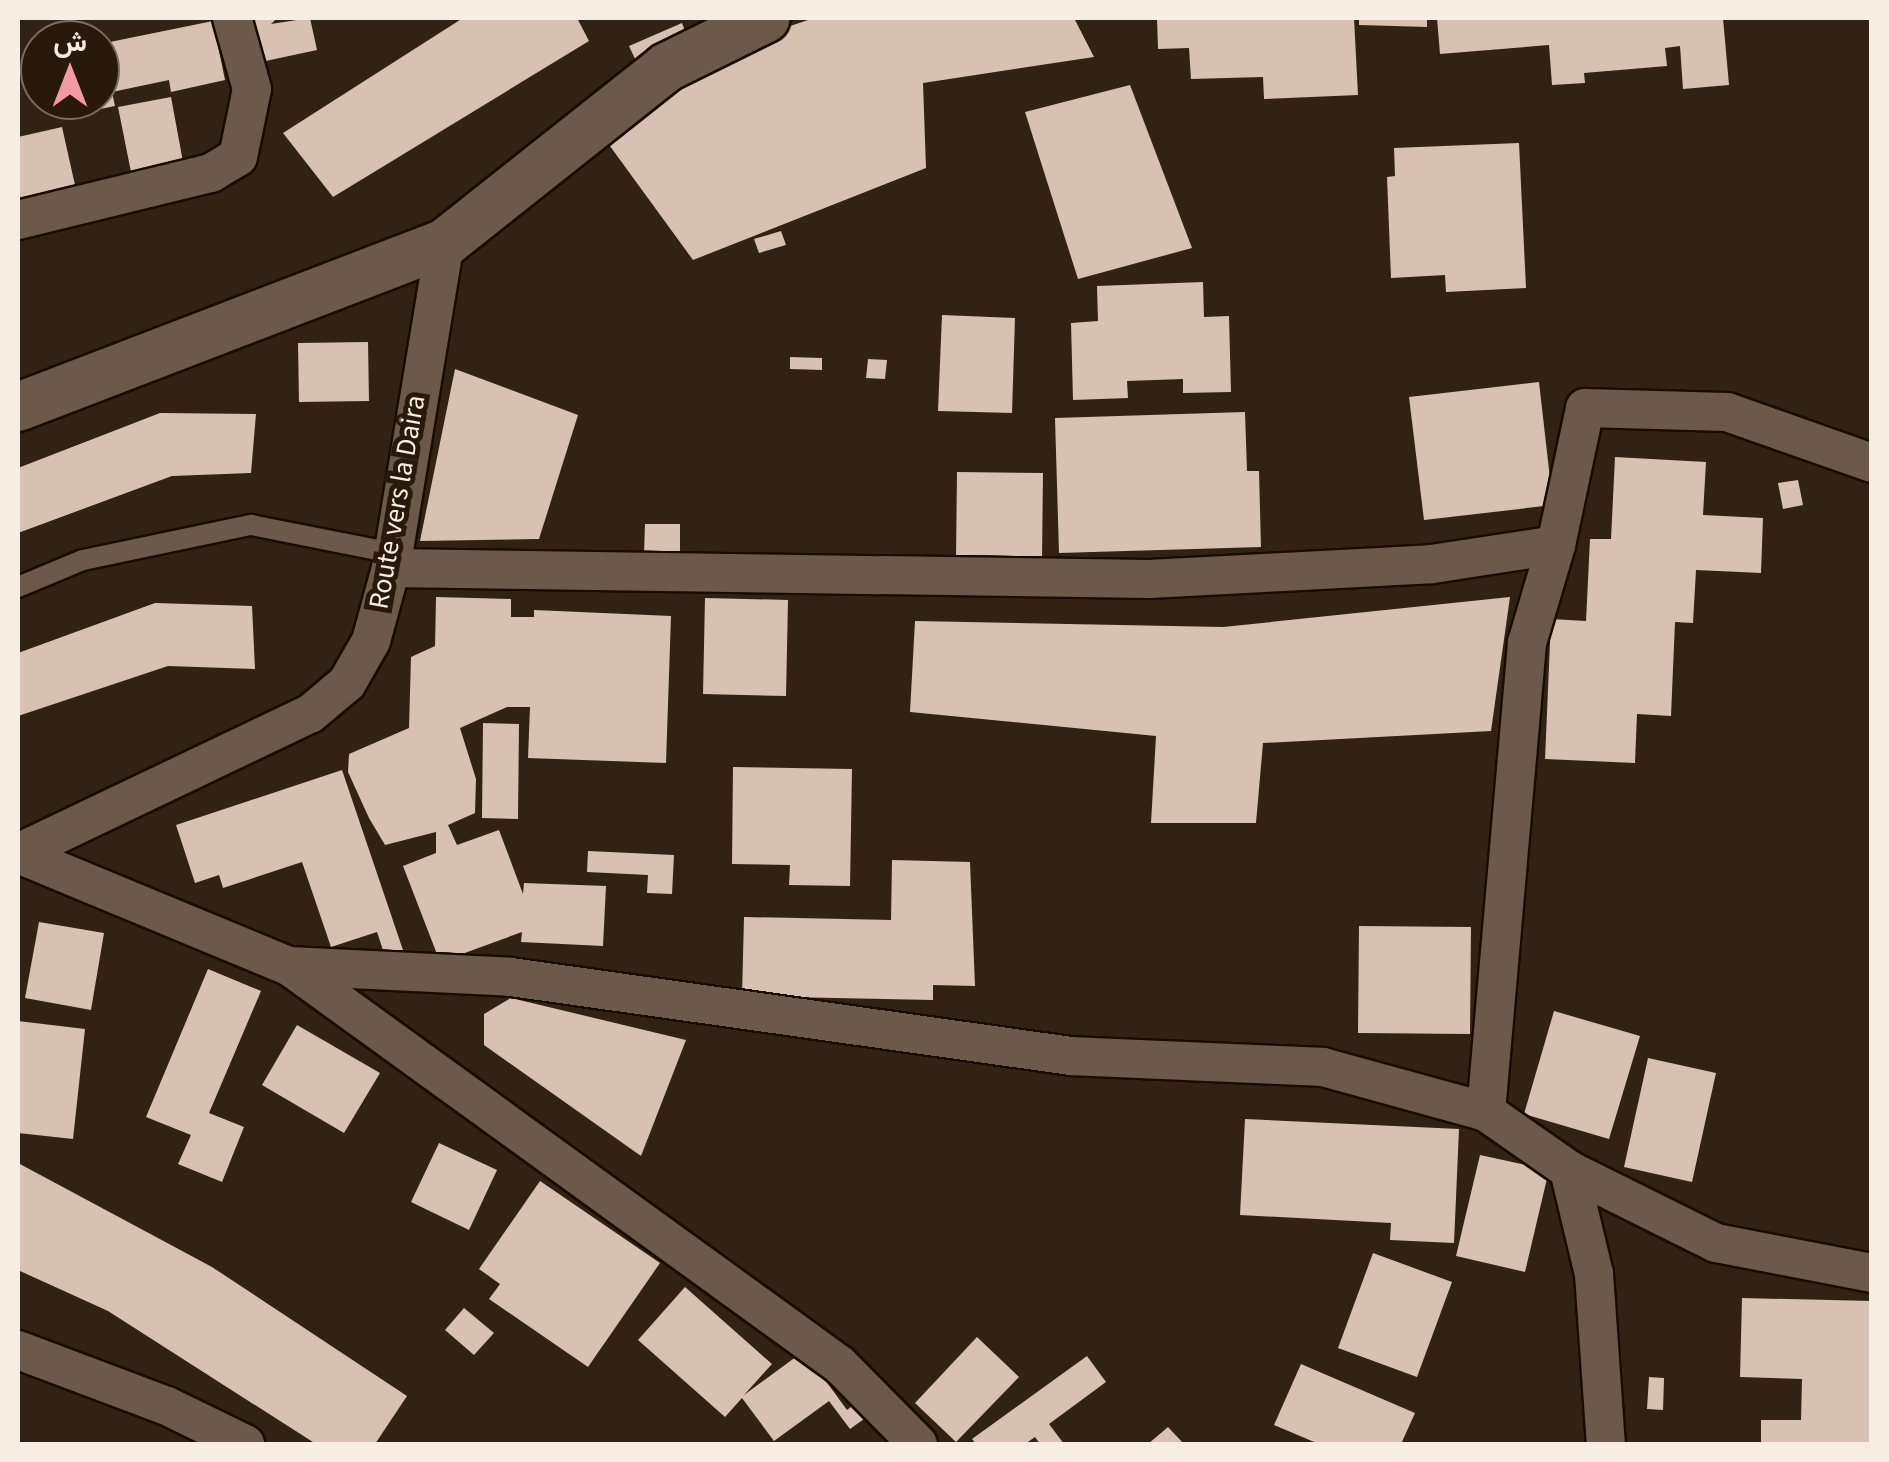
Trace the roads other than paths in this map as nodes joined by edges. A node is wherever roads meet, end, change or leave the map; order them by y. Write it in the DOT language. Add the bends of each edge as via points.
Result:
graph roads {
  1 [pos="232,18"];
  2 [pos="766,18"];
  3 [pos="18,220"];
  4 [pos="444,244"];
  5 [pos="18,407"];
  6 [pos="1872,463"];
  7 [pos="1556,545"];
  8 [pos="392,561"];
  9 [pos="18,587"];
  10 [pos="18,853"];
  11 [pos="289,966"];
  12 [pos="1486,1112"];
  13 [pos="1568,1170"];
  14 [pos="1872,1273"];
  15 [pos="18,1350"];
  16 [pos="245,1444"];
  17 [pos="918,1444"];
  18 [pos="1606,1444"];
  1 -- 3 [label="street" via="252,89 250,124 238,157 211,174"];
  2 -- 4 [label="street" via="667,67"];
  4 -- 5 [label="street"];
  4 -- 8 [label="street, Route vers la Daira"];
  6 -- 7 [label="street" via="1727,412 1585,408"];
  7 -- 8 [label="street" via="1358,571 1149,579"];
  7 -- 12 [label="street" via="1528,643"];
  8 -- 9 [label="lane" via="250,526 83,560"];
  8 -- 10 [label="street, Route vers la Daira" via="371,641 346,683 310,714"];
  10 -- 11 [label="street"];
  11 -- 12 [label="street" via="511,977 1071,1056 1323,1067"];
  11 -- 17 [label="street" via="840,1365"];
  12 -- 13 [label="street"];
  13 -- 14 [label="street" via="1716,1243"];
  13 -- 18 [label="street" via="1594,1274"];
  15 -- 16 [label="street" via="167,1406"];
}
